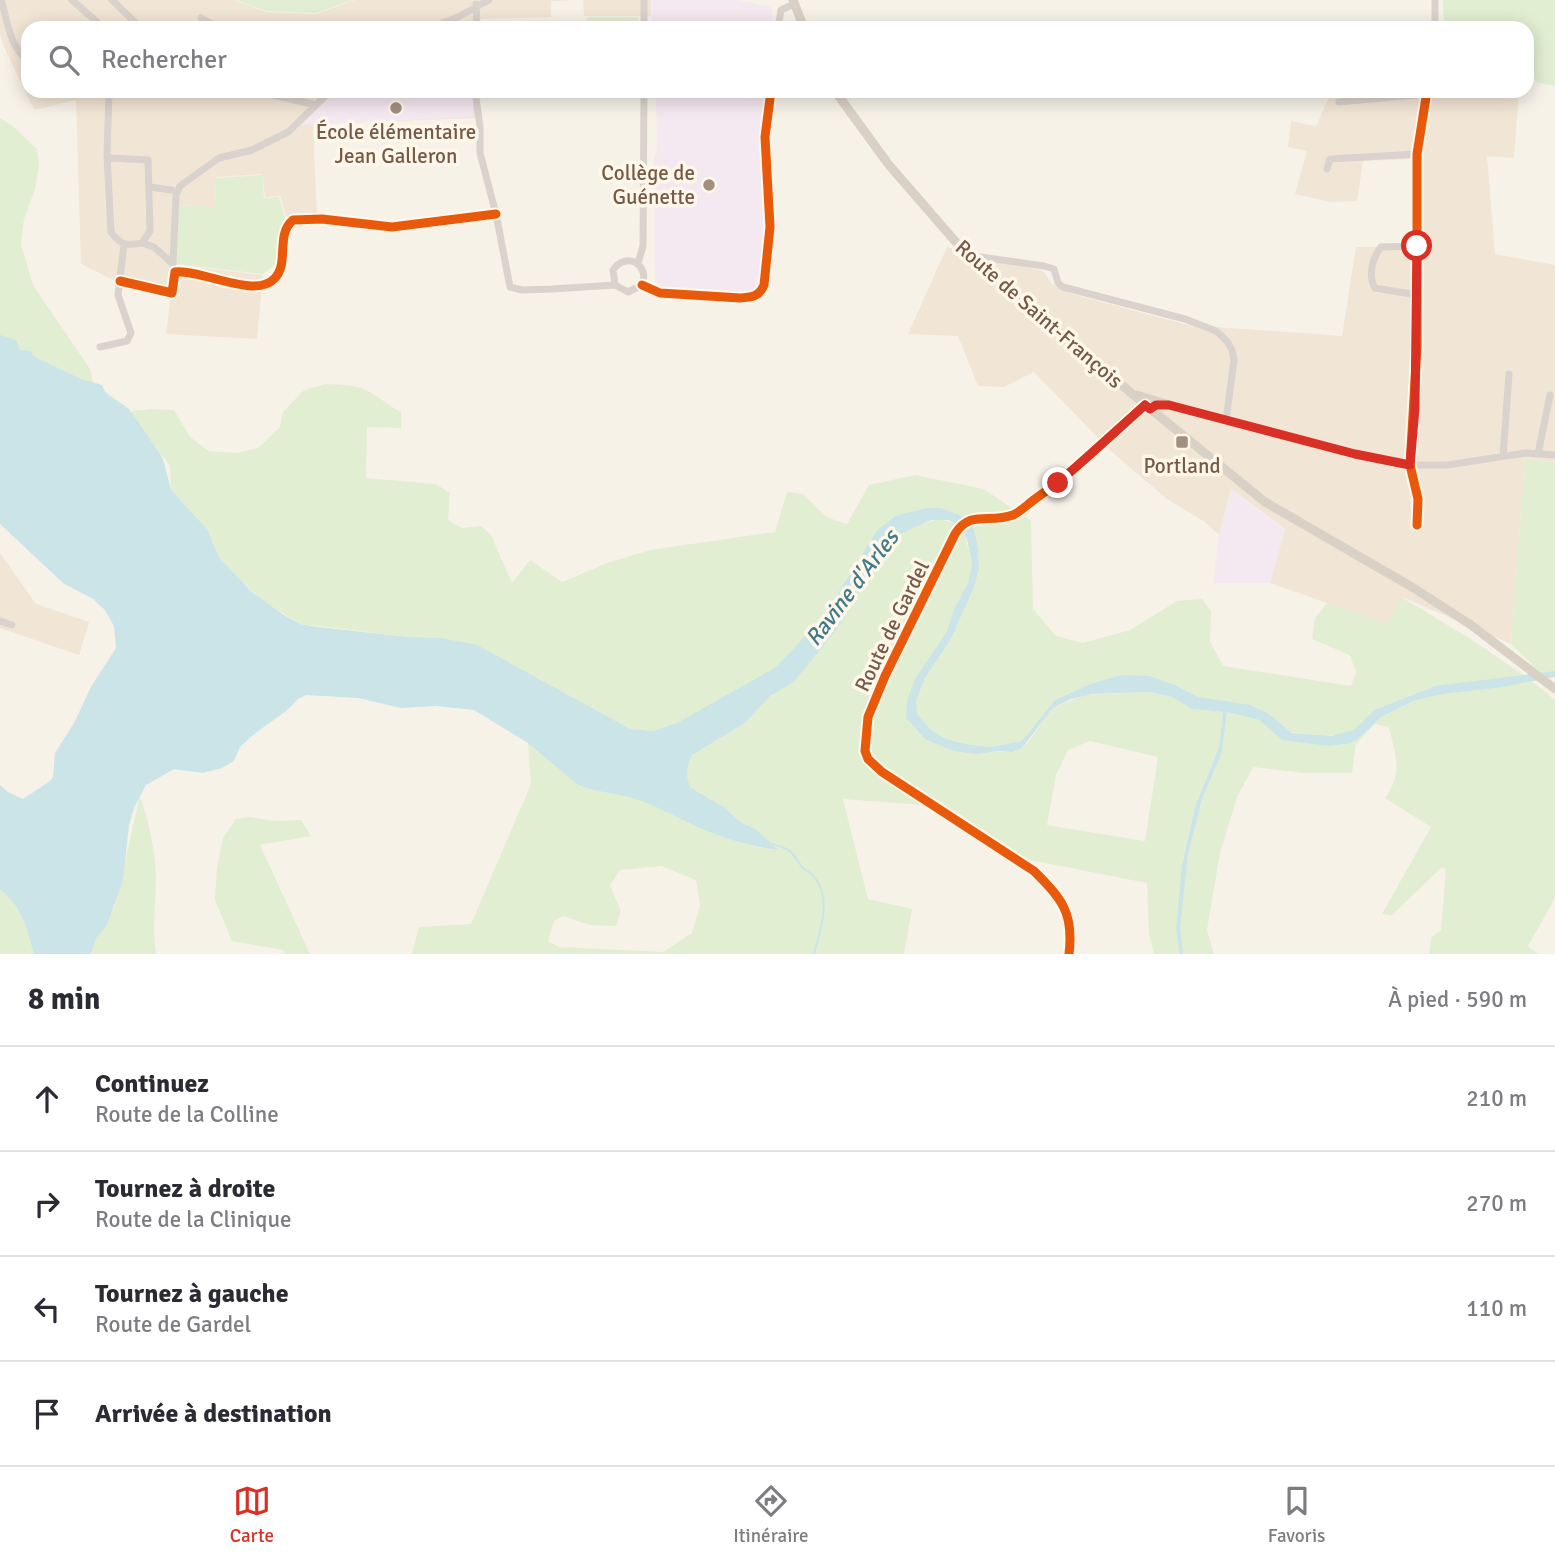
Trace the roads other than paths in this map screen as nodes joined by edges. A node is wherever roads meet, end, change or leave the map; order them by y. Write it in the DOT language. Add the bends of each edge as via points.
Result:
graph roads {
  1 [pos="1,0"];
  2 [pos="72,0"];
  3 [pos="112,0"];
  4 [pos="489,0"];
  5 [pos="644,0"];
  6 [pos="1435,0"];
  7 [pos="793,2"];
  8 [pos="477,3"];
  9 [pos="201,18"];
  10 [pos="96,21"];
  11 [pos="134,21"];
  12 [pos="207,21"];
  13 [pos="448,21"];
  14 [pos="477,21"];
  15 [pos="644,21"];
  16 [pos="779,21"];
  17 [pos="801,21"];
  18 [pos="1435,21"];
  19 [pos="21,56"];
  20 [pos="109,98"];
  21 [pos="286,98"];
  22 [pos="323,98"];
  23 [pos="476,98"];
  24 [pos="644,98"];
  25 [pos="770,98"];
  26 [pos="840,98"];
  27 [pos="1369,98"];
  28 [pos="1426,98"];
  29 [pos="1339,102"];
  30 [pos="316,105"];
  31 [pos="1417,154"];
  32 [pos="107,155"];
  33 [pos="1327,169"];
  34 [pos="150,187"];
  35 [pos="171,190"];
  36 [pos="496,214"];
  37 [pos="142,243"];
  38 [pos="124,245"];
  39 [pos="1417,246"];
  40 [pos="967,255"];
  41 [pos="173,263"];
  42 [pos="638,263"];
  43 [pos="174,272"];
  44 [pos="120,281"];
  45 [pos="615,285"];
  46 [pos="642,285"];
  47 [pos="1416,295"];
  48 [pos="100,347"];
  49 [pos="1509,374"];
  50 [pos="1132,393"];
  51 [pos="1550,395"];
  52 [pos="1173,407"];
  53 [pos="1150,409"];
  54 [pos="1226,421"];
  55 [pos="1172,426"];
  56 [pos="1538,454"];
  57 [pos="1555,455"];
  58 [pos="1503,456"];
  59 [pos="1410,465"];
  60 [pos="1417,525"];
  61 [pos="0,621"];
  62 [pos="12,625"];
  63 [pos="1555,689"];
  64 [pos="1069,954"];
  1 -- 19 [label="street" via="11,39"];
  2 -- 10 [label="street"];
  3 -- 11 [label="street"];
  4 -- 8 [label="street"];
  5 -- 15 [label="street"];
  6 -- 18 [label="street"];
  7 -- 16 [label="street" via="781,10"];
  7 -- 17 [label="main road"];
  8 -- 13 [label="street"];
  8 -- 14 [label="street"];
  9 -- 12 [label="street"];
  20 -- 32 [label="street"];
  21 -- 30 [label="street"];
  22 -- 30 [label="street"];
  23 -- 36 [label="street" via="480,153"];
  24 -- 42 [label="street" via="643,246"];
  25 -- 46 [label="street" via="765,136 770,227 760,293 740,298 660,293"];
  26 -- 40 [label="main road, Route de Saint-François"];
  27 -- 29 [label="street"];
  28 -- 31 [label="street"];
  30 -- 41 [label="street" via="288,132 252,150 219,158 180,186"];
  31 -- 33 [label="street" via="1330,159"];
  31 -- 39 [label="street"];
  32 -- 34 [label="street" via="146,158"];
  32 -- 38 [label="street" via="111,232"];
  34 -- 35 [label="street"];
  34 -- 37 [label="street" via="150,231"];
  36 -- 43 [label="street" via="392,227 293,220 285,229 280,273 271,282 258,287"];
  36 -- 45 [label="street" via="510,287"];
  37 -- 38 [label="street"];
  37 -- 41 [label="street"];
  38 -- 44 [label="street"];
  39 -- 47 [label="street"];
  39 -- 47 [label="street" via="1381,247 1371,276 1376,288"];
  40 -- 50 [label="main road, Route de Saint-François"];
  40 -- 54 [label="street" via="1044,266 1054,270 1063,287 1216,331 1227,341 1234,360"];
  41 -- 43 [label="street"];
  42 -- 45 [label="street" via="625,260 616,265"];
  42 -- 46 [label="street" via="644,274"];
  43 -- 44 [label="street" via="172,293"];
  44 -- 48 [label="street" via="118,295 131,333 127,341"];
  45 -- 46 [label="street" via="628,292"];
  47 -- 59 [label="street"];
  49 -- 58 [label="street"];
  50 -- 52 [label="main road"];
  50 -- 53 [label="main road, Route de Saint-François"];
  51 -- 56 [label="street"];
  52 -- 53 [label="street"];
  52 -- 54 [label="street"];
  52 -- 55 [label="main road"];
  53 -- 55 [label="main road, Route de Saint-François"];
  53 -- 64 [label="street, Route de Gardel" via="1014,515 969,519 959,528 867,717 865,751 882,772 1034,870 1049,885 1070,919"];
  54 -- 59 [label="street"];
  55 -- 63 [label="main road, Route de Saint-François" via="1265,502 1471,625"];
  56 -- 57 [label="street"];
  56 -- 58 [label="street"];
  58 -- 59 [label="street" via="1447,465"];
  59 -- 60 [label="street" via="1418,499"];
  61 -- 62 [label="street"];
}
